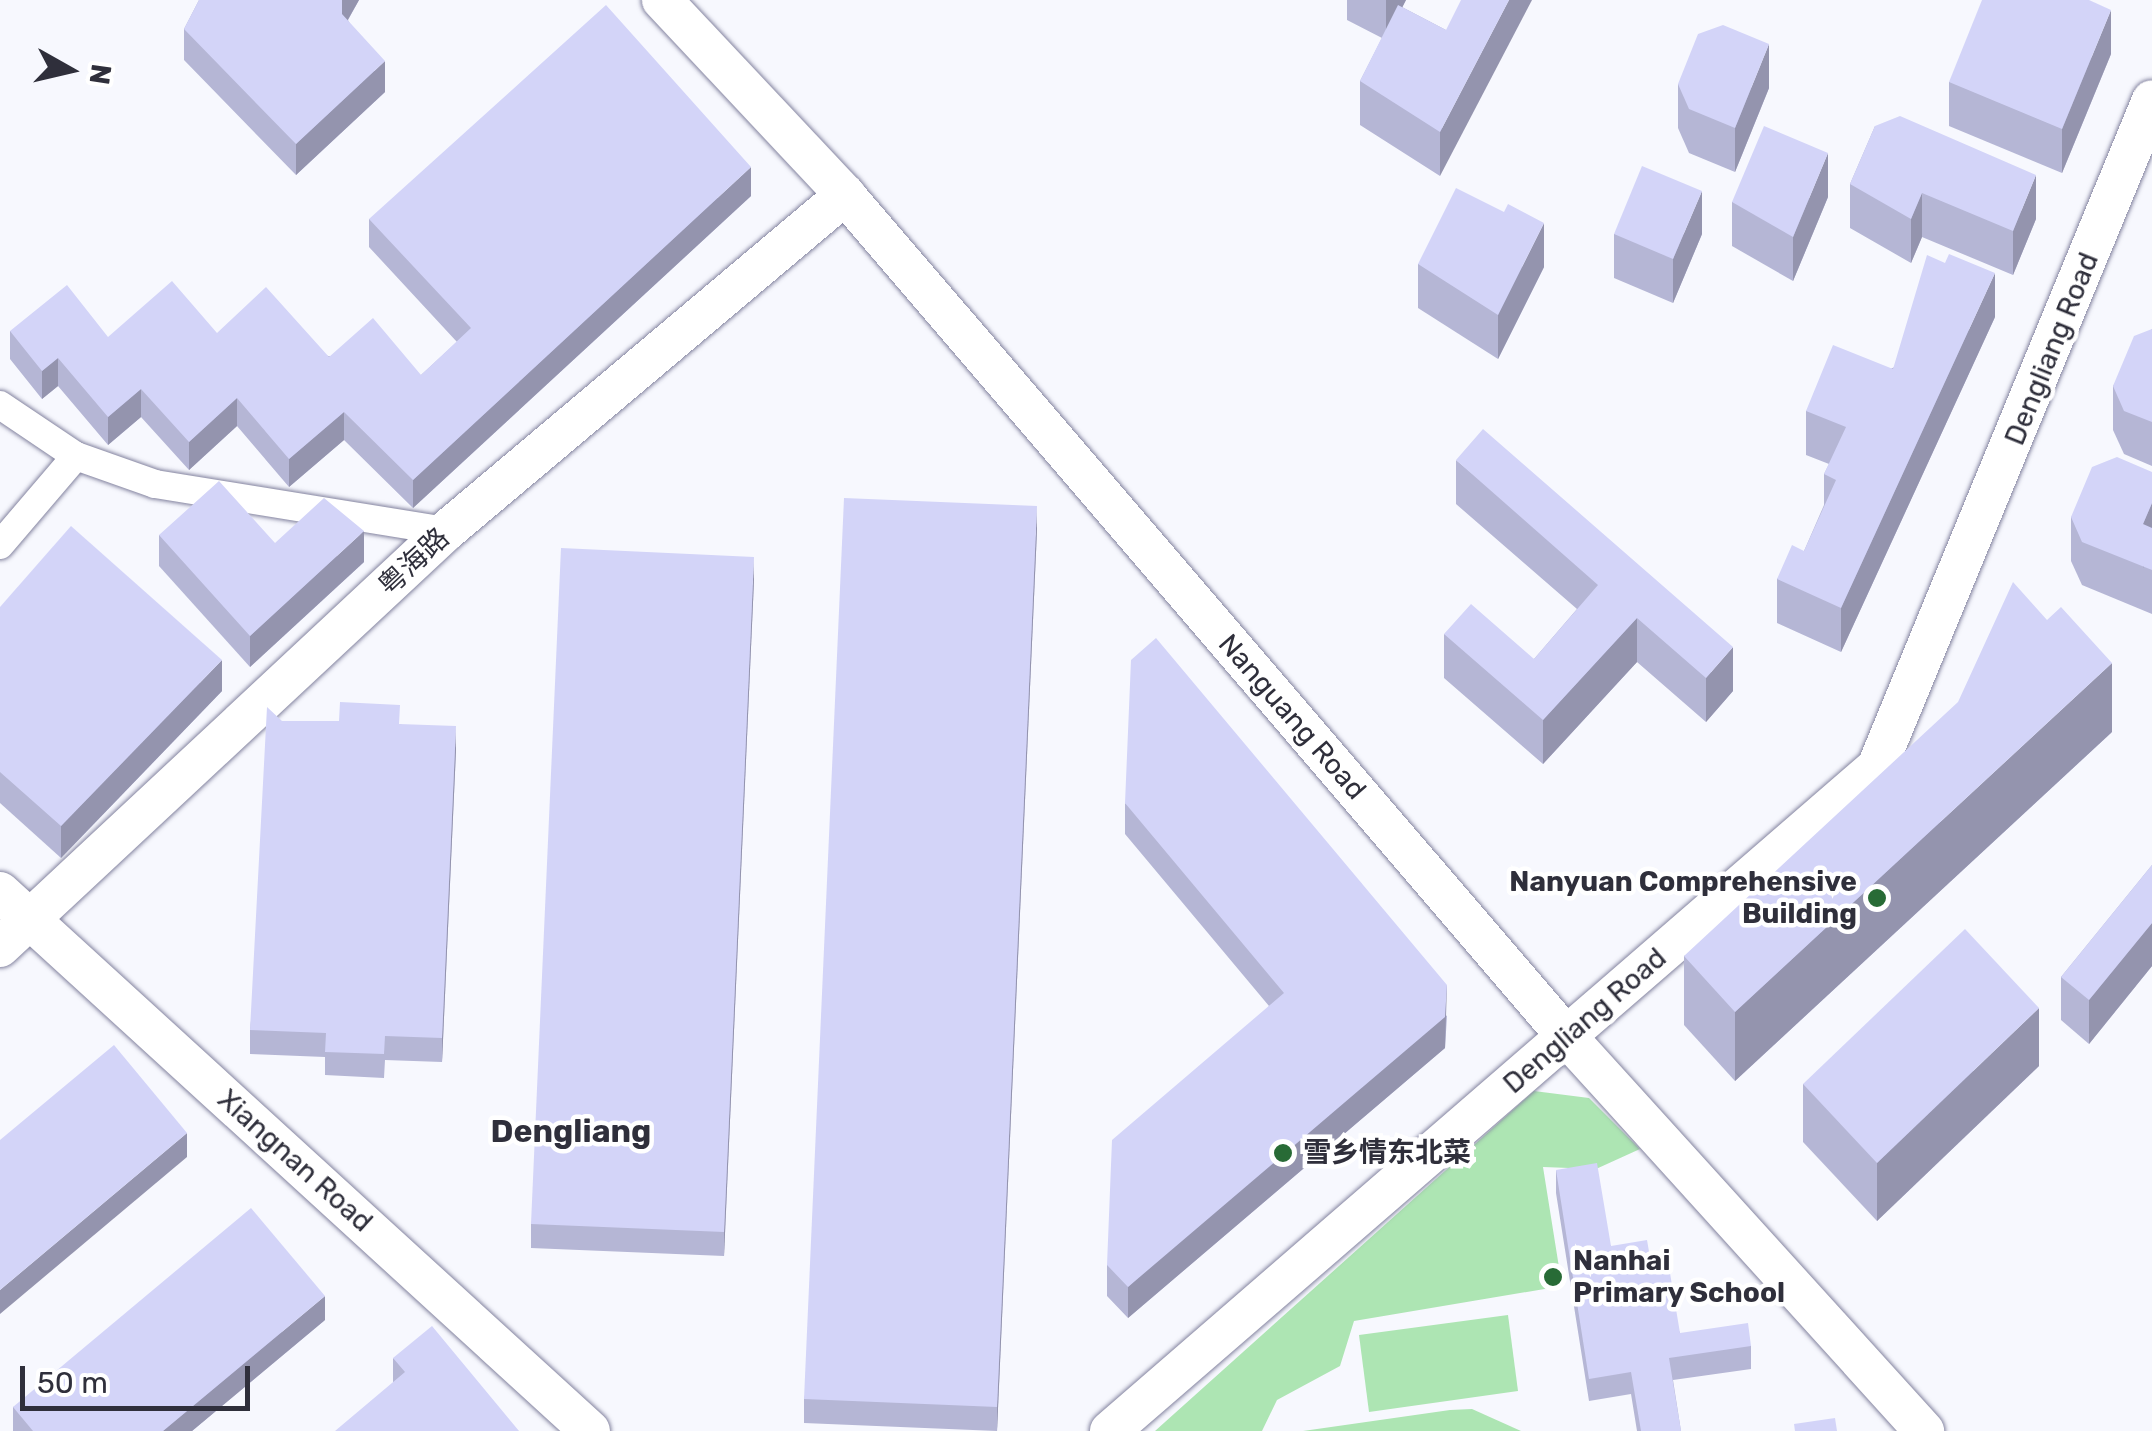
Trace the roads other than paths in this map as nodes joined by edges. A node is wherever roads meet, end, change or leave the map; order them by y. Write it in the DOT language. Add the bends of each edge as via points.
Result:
graph roads {
  1 [pos="662,0"];
  2 [pos="2152,100"];
  3 [pos="844,195"];
  4 [pos="0,406"];
  5 [pos="76,456"];
  6 [pos="446,532"];
  7 [pos="0,545"];
  8 [pos="14,905"];
  9 [pos="0,946"];
  10 [pos="1567,1037"];
  11 [pos="590,1431"];
  12 [pos="1110,1431"];
  13 [pos="1924,1431"];
  1 -- 3 [label="main road, Nanguang Road"];
  2 -- 10 [label="main road, Dengliang Road" via="1887,750"];
  3 -- 6 [label="main road, 粤海路"];
  3 -- 10 [label="main road, Nanguang Road"];
  4 -- 5 [label="street"];
  5 -- 6 [label="street" via="232,503"];
  5 -- 7 [label="street"];
  6 -- 8 [label="main road, 粤海路"];
  8 -- 9 [label="main road, 粤海路"];
  8 -- 11 [label="main road, Xiangnan Road"];
  10 -- 12 [label="main road, Dengliang Road"];
  10 -- 13 [label="main road, Nanguang Road"];
}
